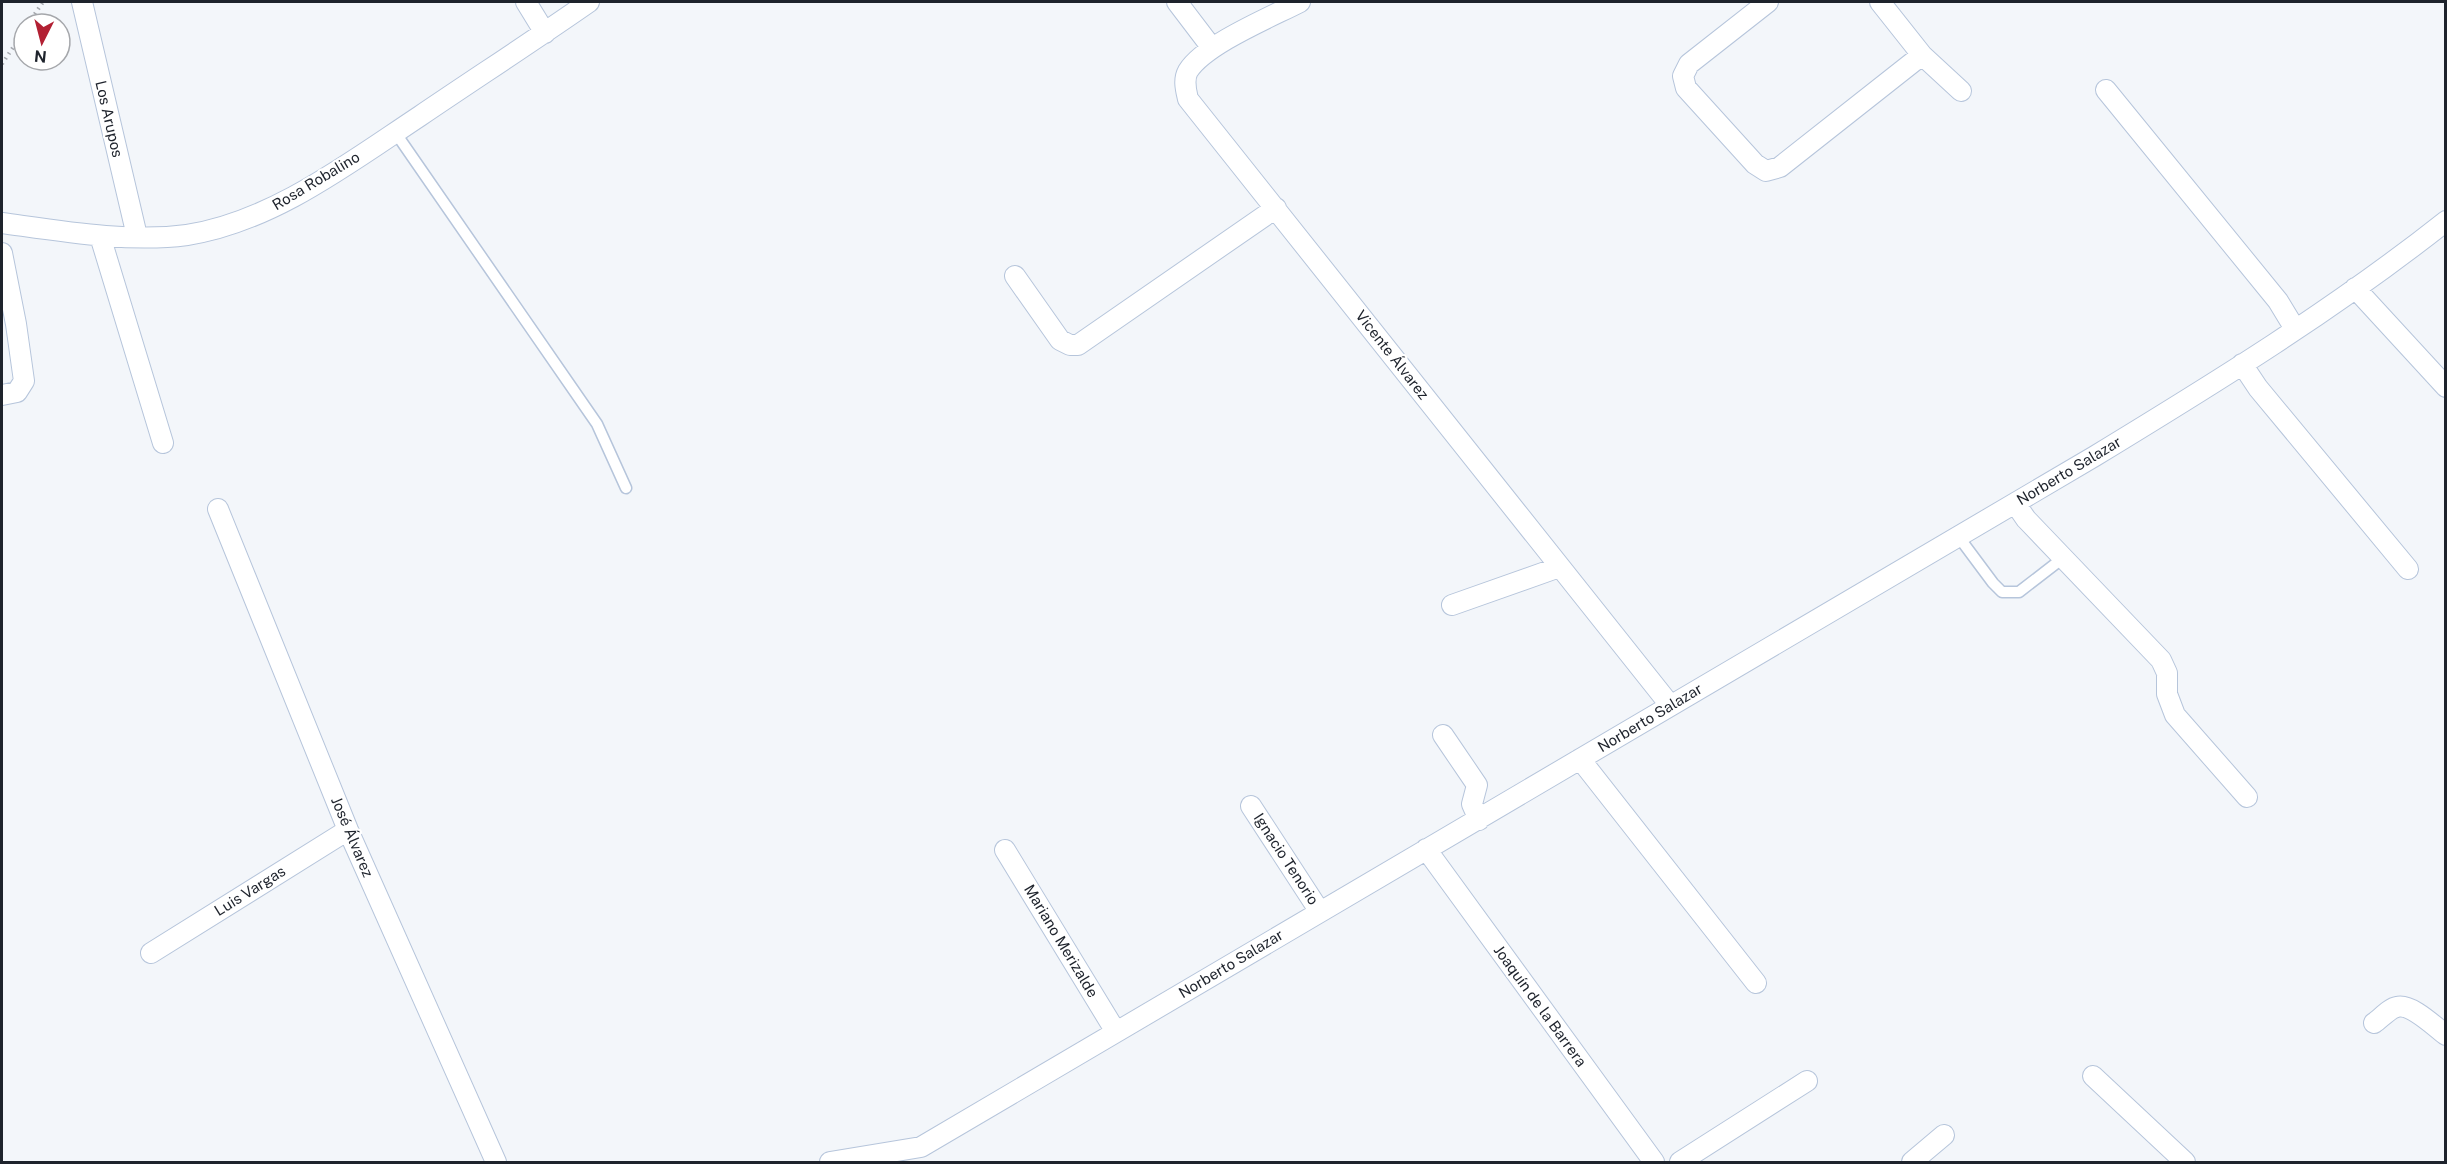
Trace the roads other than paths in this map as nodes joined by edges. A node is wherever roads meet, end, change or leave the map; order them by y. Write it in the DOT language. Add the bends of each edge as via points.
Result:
graph roads {
  1 [pos="82,2"];
  2 [pos="526,2"];
  3 [pos="589,2"];
  4 [pos="1177,2"];
  5 [pos="1300,2"];
  6 [pos="1768,2"];
  7 [pos="1880,2"];
  8 [pos="545,33"];
  9 [pos="1212,48"];
  10 [pos="1922,55"];
  11 [pos="2106,90"];
  12 [pos="1961,91"];
  13 [pos="395,132"];
  14 [pos="1276,208"];
  15 [pos="2445,221"];
  16 [pos="2,223"];
  17 [pos="100,236"];
  18 [pos="137,236"];
  19 [pos="2,253"];
  20 [pos="1015,276"];
  21 [pos="2355,288"];
  22 [pos="2295,329"];
  23 [pos="2242,364"];
  24 [pos="2445,387"];
  25 [pos="2,395"];
  26 [pos="163,443"];
  27 [pos="626,488"];
  28 [pos="2015,502"];
  29 [pos="218,508"];
  30 [pos="1958,536"];
  31 [pos="2063,558"];
  32 [pos="1559,566"];
  33 [pos="2408,570"];
  34 [pos="1452,605"];
  35 [pos="1670,705"];
  36 [pos="1443,735"];
  37 [pos="1580,759"];
  38 [pos="2247,796"];
  39 [pos="1251,806"];
  40 [pos="1479,820"];
  41 [pos="348,830"];
  42 [pos="1426,849"];
  43 [pos="1005,850"];
  44 [pos="1320,912"];
  45 [pos="151,953"];
  46 [pos="1756,983"];
  47 [pos="2374,1023"];
  48 [pos="1116,1032"];
  49 [pos="2445,1035"];
  50 [pos="2093,1076"];
  51 [pos="1807,1082"];
  52 [pos="1944,1135"];
  53 [pos="925,1155"];
  54 [pos="496,1162"];
  55 [pos="830,1162"];
  56 [pos="1654,1162"];
  57 [pos="1680,1162"];
  58 [pos="1912,1162"];
  59 [pos="2185,1162"];
  1 -- 18 [label="street, Los Arupos"];
  2 -- 8 [label="street"];
  3 -- 8 [label="street, Rosa Robalino"];
  4 -- 9 [label="street"];
  5 -- 9 [label="street, Vicente Álvarez"];
  6 -- 10 [label="street" via="1689,64 1683,76 1686,88 1755,164 1766,171 1780,167"];
  7 -- 10 [label="street"];
  8 -- 13 [label="street, Rosa Robalino"];
  9 -- 14 [label="street, Vicente Álvarez" via="1188,72 1188,99"];
  10 -- 12 [label="street"];
  11 -- 22 [label="street" via="2278,301"];
  13 -- 18 [label="street, Rosa Robalino" via="284,203 238,223 186,235"];
  13 -- 27 [label="lane" via="597,424"];
  14 -- 20 [label="street" via="1078,345 1060,340"];
  14 -- 32 [label="street, Vicente Álvarez"];
  15 -- 21 [label="street, Norberto Salazar"];
  16 -- 17 [label="street, Rosa Robalino"];
  17 -- 18 [label="street, Rosa Robalino"];
  17 -- 26 [label="street"];
  19 -- 25 [label="street" via="24,381 17,392"];
  21 -- 22 [label="street, Norberto Salazar"];
  21 -- 24 [label="street"];
  22 -- 23 [label="street, Norberto Salazar"];
  23 -- 28 [label="street, Norberto Salazar"];
  23 -- 33 [label="street"];
  28 -- 30 [label="street, Norberto Salazar"];
  28 -- 31 [label="street"];
  29 -- 41 [label="street, José Álvarez"];
  30 -- 31 [label="lane" via="2002,592 2019,592"];
  30 -- 35 [label="street, Norberto Salazar"];
  31 -- 38 [label="street" via="2161,660 2175,715"];
  32 -- 34 [label="street"];
  32 -- 35 [label="street, Vicente Álvarez"];
  35 -- 37 [label="street, Norberto Salazar"];
  36 -- 40 [label="street" via="1477,785 1472,804"];
  37 -- 40 [label="street, Norberto Salazar"];
  37 -- 46 [label="street"];
  39 -- 44 [label="street, Ignacio Tenorio"];
  40 -- 42 [label="street, Norberto Salazar"];
  41 -- 45 [label="street, Luis Vargas"];
  41 -- 54 [label="street, José Álvarez"];
  42 -- 44 [label="street, Norberto Salazar"];
  42 -- 56 [label="street, Joaquín de la Barrera"];
  43 -- 48 [label="street, Mariano Merizalde"];
  44 -- 48 [label="street, Norberto Salazar"];
  47 -- 49 [label="street" via="2397,1006 2403,1007 2414,1010"];
  48 -- 53 [label="street, Norberto Salazar"];
  50 -- 59 [label="street"];
  51 -- 57 [label="street"];
  52 -- 58 [label="street"];
  53 -- 55 [label="street, Norberto Salazar"];
}
